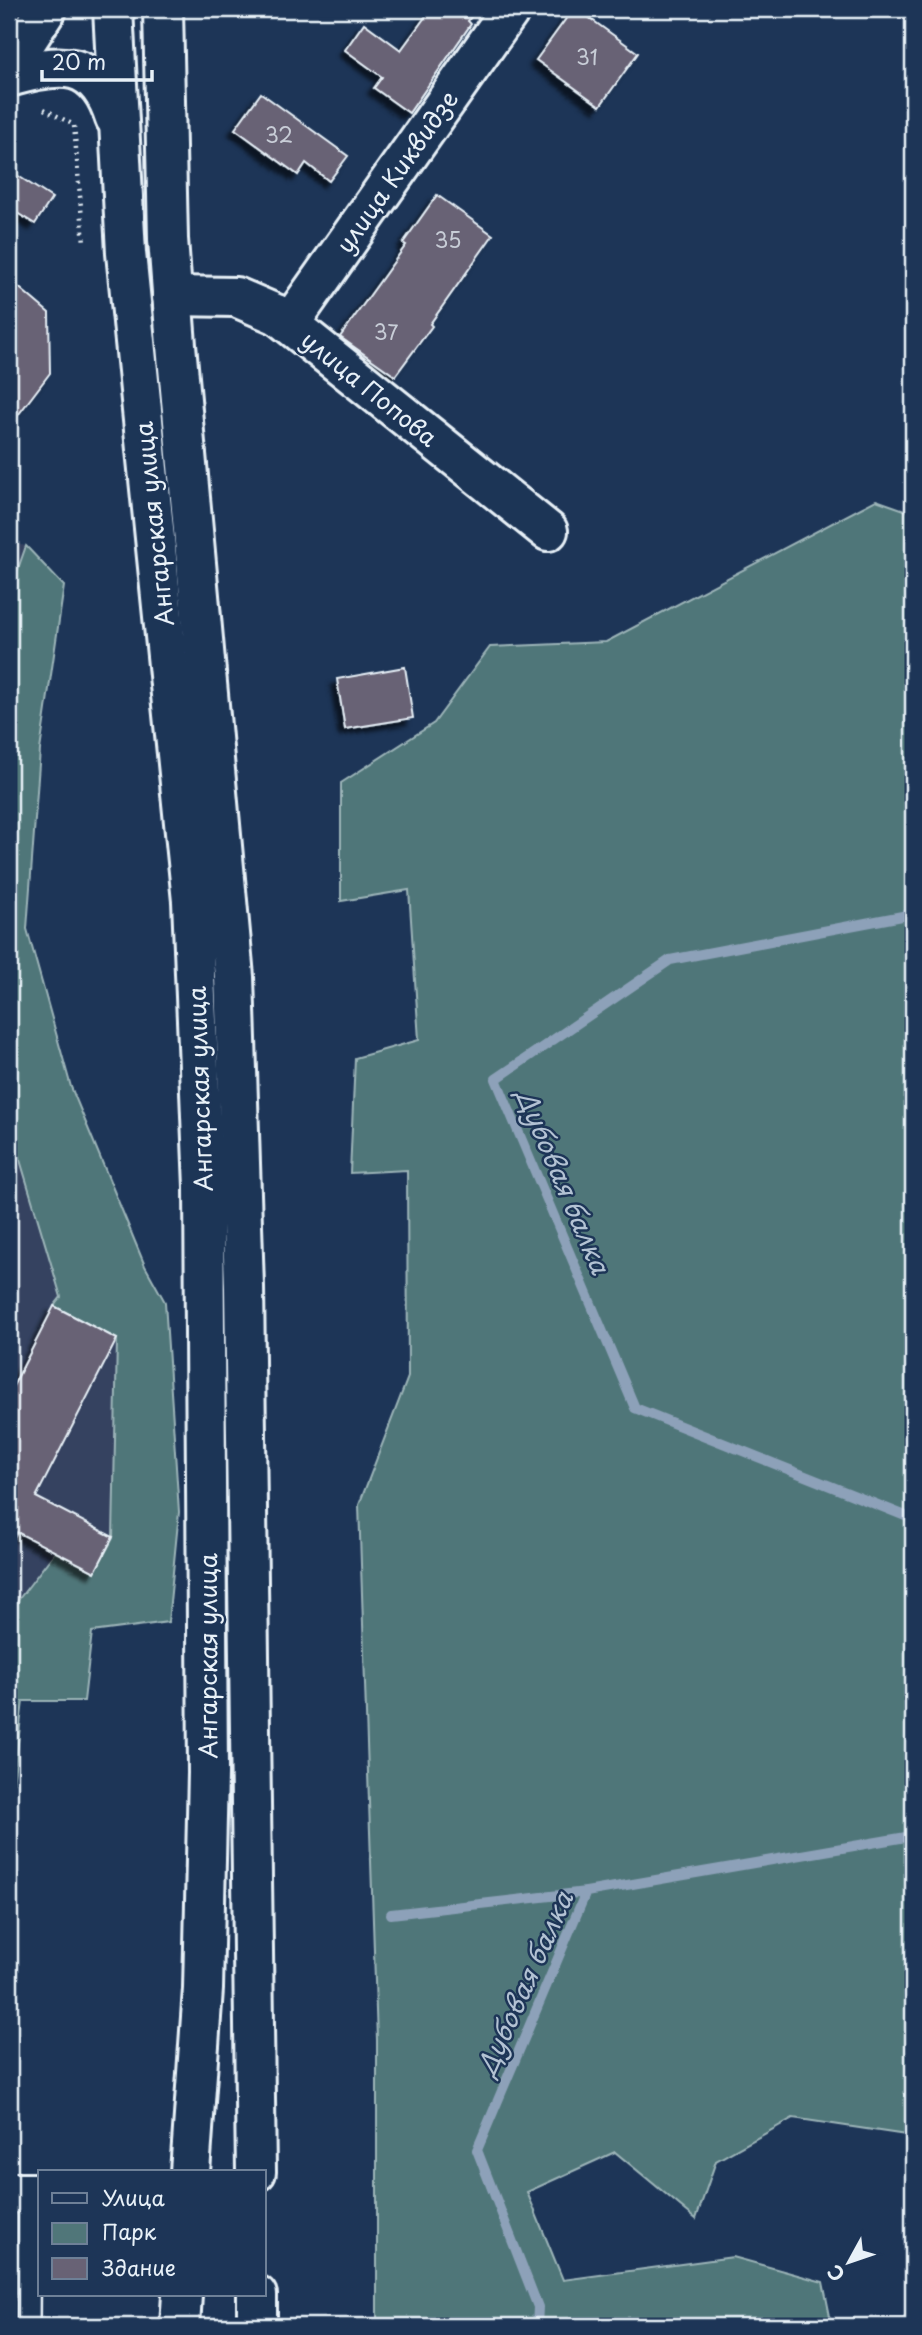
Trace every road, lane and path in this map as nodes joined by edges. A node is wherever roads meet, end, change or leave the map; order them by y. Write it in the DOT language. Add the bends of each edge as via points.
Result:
graph roads {
  1 [pos="47,9"];
  2 [pos="113,9"];
  3 [pos="163,9"];
  4 [pos="511,9"];
  5 [pos="9,68"];
  6 [pos="9,77"];
  7 [pos="41,107"];
  8 [pos="119,130"];
  9 [pos="85,248"];
  10 [pos="172,296"];
  11 [pos="278,315"];
  12 [pos="548,531"];
  13 [pos="190,2170"];
  14 [pos="256,2170"];
  15 [pos="26,2193"];
  16 [pos="182,2296"];
  17 [pos="257,2296"];
  18 [pos="28,2326"];
  19 [pos="180,2326"];
  20 [pos="257,2326"];
  1 -- 5 [label="main road"];
  2 -- 8 [label="main road, Ангарская улица"];
  3 -- 10 [label="main road, Ангарская улица"];
  4 -- 11 [label="main road, улица Киквидзе" via="290,323"];
  6 -- 8 [label="main road" via="65,67 87,74 104,92"];
  7 -- 9 [label="path" via="74,125"];
  8 -- 13 [label="main road, Ангарская улица" via="126,253 192,901 204,1187 208,1773 203,1989"];
  10 -- 11 [label="main road, улица Попова" via="236,297"];
  10 -- 14 [label="main road, Ангарская улица" via="234,977 244,1287"];
  11 -- 12 [label="main road, улица Попова"];
  15 -- 18 [label="lane"];
  16 -- 19 [label="main road"];
  17 -- 20 [label="main road"];
}
